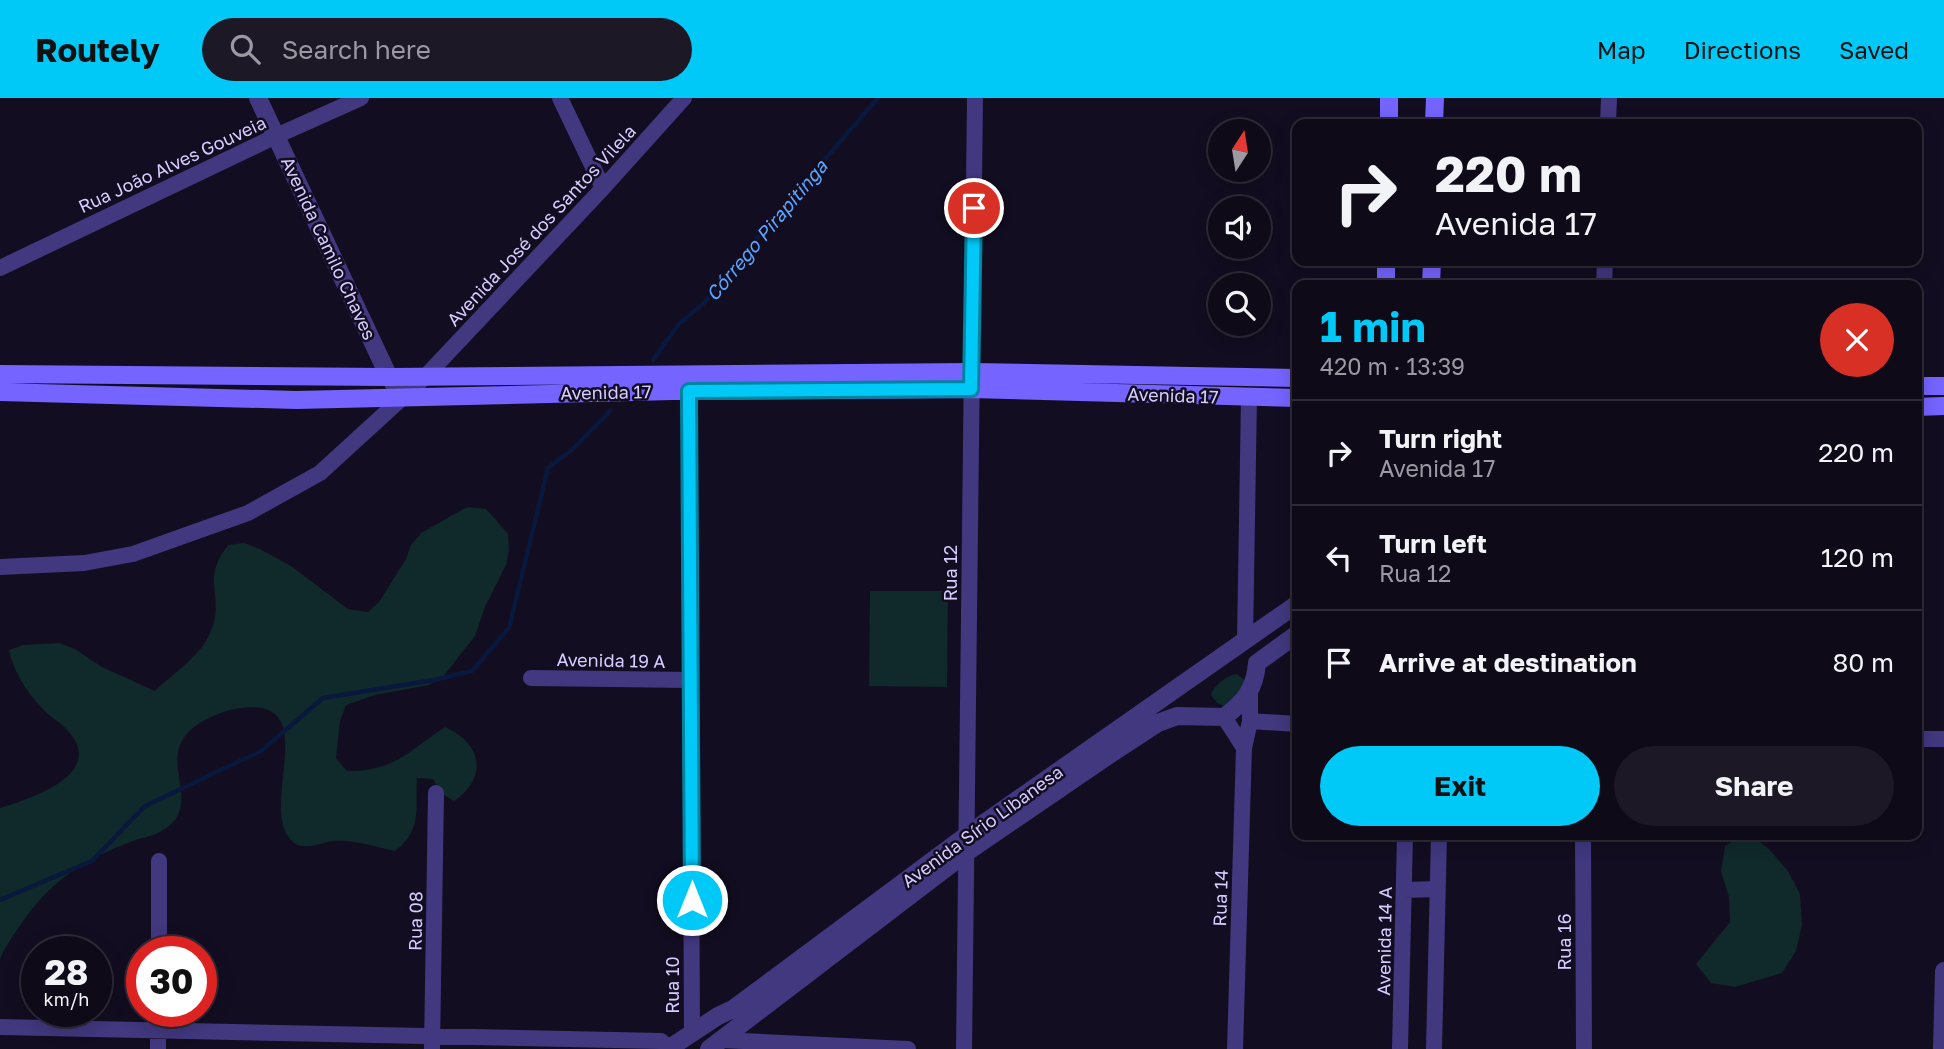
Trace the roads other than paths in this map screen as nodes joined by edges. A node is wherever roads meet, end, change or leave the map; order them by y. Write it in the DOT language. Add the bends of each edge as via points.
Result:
graph roads {
  1 [pos="258,98"];
  2 [pos="361,98"];
  3 [pos="560,98"];
  4 [pos="684,98"];
  5 [pos="975,98"];
  6 [pos="1390,98"];
  7 [pos="1435,98"];
  8 [pos="1609,98"];
  9 [pos="1389,119"];
  10 [pos="1434,119"];
  11 [pos="1608,119"];
  12 [pos="276,136"];
  13 [pos="603,188"];
  14 [pos="0,268"];
  15 [pos="0,374"];
  16 [pos="68,374"];
  17 [pos="389,377"];
  18 [pos="425,377"];
  19 [pos="1292,378"];
  20 [pos="971,381"];
  21 [pos="687,384"];
  22 [pos="1922,386"];
  23 [pos="1944,386"];
  24 [pos="0,392"];
  25 [pos="67,394"];
  26 [pos="402,396"];
  27 [pos="1249,397"];
  28 [pos="1292,398"];
  29 [pos="1922,407"];
  30 [pos="1944,407"];
  31 [pos="0,567"];
  32 [pos="1292,608"];
  33 [pos="1292,638"];
  34 [pos="1245,641"];
  35 [pos="1257,663"];
  36 [pos="531,678"];
  37 [pos="691,680"];
  38 [pos="1184,683"];
  39 [pos="1250,694"];
  40 [pos="1194,716"];
  41 [pos="1224,717"];
  42 [pos="1250,721"];
  43 [pos="1292,724"];
  44 [pos="1922,739"];
  45 [pos="1944,739"];
  46 [pos="1244,748"];
  47 [pos="436,793"];
  48 [pos="1405,840"];
  49 [pos="1438,840"];
  50 [pos="1583,840"];
  51 [pos="967,844"];
  52 [pos="159,861"];
  53 [pos="1437,889"];
  54 [pos="1404,890"];
  55 [pos="159,936"];
  56 [pos="1944,971"];
  57 [pos="710,1021"];
  58 [pos="0,1027"];
  59 [pos="158,1027"];
  60 [pos="158,1031"];
  61 [pos="692,1032"];
  62 [pos="432,1043"];
  63 [pos="715,1044"];
  64 [pos="669,1048"];
  65 [pos="158,1049"];
  66 [pos="908,1049"];
  67 [pos="964,1049"];
  68 [pos="1235,1049"];
  69 [pos="1400,1049"];
  70 [pos="1434,1049"];
  71 [pos="1584,1049"];
  72 [pos="1942,1049"];
  1 -- 12 [label="street, Avenida Camilo Chaves"];
  2 -- 12 [label="street, Rua João Alves Gouveia"];
  3 -- 13 [label="street"];
  4 -- 13 [label="street, Avenida José dos Santos Vilela"];
  5 -- 20 [label="street, Rua 12"];
  6 -- 9 [label="main road"];
  7 -- 10 [label="main road"];
  8 -- 11 [label="street"];
  12 -- 14 [label="street, Rua João Alves Gouveia"];
  12 -- 17 [label="street, Avenida Camilo Chaves"];
  13 -- 18 [label="street, Avenida José dos Santos Vilela"];
  15 -- 16 [label="main road, Avenida 17"];
  16 -- 17 [label="main road, Avenida 17"];
  16 -- 25 [label="main road"];
  17 -- 18 [label="main road, Avenida 17"];
  17 -- 26 [label="street, Avenida Camilo Chaves"];
  18 -- 21 [label="main road, Avenida 17"];
  18 -- 26 [label="street, Avenida José dos Santos Vilela"];
  19 -- 20 [label="main road, Avenida 17"];
  20 -- 21 [label="main road, Avenida 17"];
  20 -- 27 [label="main road, Avenida 17"];
  20 -- 51 [label="street, Rua 12"];
  21 -- 26 [label="main road, Avenida 17"];
  21 -- 37 [label="street, Rua 10"];
  22 -- 23 [label="main road"];
  24 -- 25 [label="main road, Avenida 17"];
  25 -- 26 [label="main road, Avenida 17" via="296,400"];
  26 -- 31 [label="street, Avenida José dos Santos Vilela" via="320,472 248,513 133,554 84,563"];
  27 -- 28 [label="main road, Avenida 17"];
  27 -- 34 [label="street"];
  29 -- 30 [label="main road"];
  32 -- 34 [label="street, Avenida Sírio Libanesa"];
  33 -- 35 [label="street"];
  34 -- 35 [label="street" via="1258,654"];
  34 -- 38 [label="street, Avenida Sírio Libanesa"];
  35 -- 39 [label="street"];
  36 -- 37 [label="street, Avenida 19 A"];
  37 -- 61 [label="street, Rua 10"];
  38 -- 40 [label="street" via="1179,698"];
  38 -- 51 [label="street, Avenida Sírio Libanesa"];
  39 -- 41 [label="street"];
  39 -- 42 [label="street, Rua 14"];
  40 -- 41 [label="street, Avenida Sírio Libanesa"];
  40 -- 51 [label="street, Avenida Sírio Libanesa" via="1158,723"];
  41 -- 46 [label="street"];
  42 -- 43 [label="street"];
  42 -- 46 [label="street, Rua 14"];
  44 -- 45 [label="street"];
  46 -- 68 [label="street, Rua 14"];
  47 -- 62 [label="street, Rua 08"];
  48 -- 54 [label="street, Avenida 14 A"];
  49 -- 53 [label="street"];
  50 -- 71 [label="street, Rua 16"];
  51 -- 57 [label="street, Avenida Sírio Libanesa"];
  51 -- 63 [label="street, Avenida Sírio Libanesa"];
  51 -- 67 [label="street, Rua 12"];
  52 -- 55 [label="street"];
  53 -- 54 [label="street"];
  53 -- 70 [label="street"];
  54 -- 69 [label="street, Avenida 14 A"];
  56 -- 72 [label="street"];
  57 -- 61 [label="street, Avenida Sírio Libanesa"];
  57 -- 63 [label="street" via="722,1027"];
  58 -- 60 [label="street"];
  59 -- 60 [label="street"];
  60 -- 62 [label="street"];
  60 -- 65 [label="street"];
  61 -- 64 [label="street, Avenida Sírio Libanesa"];
  62 -- 64 [label="street" via="661,1041"];
  63 -- 66 [label="street"];
}
